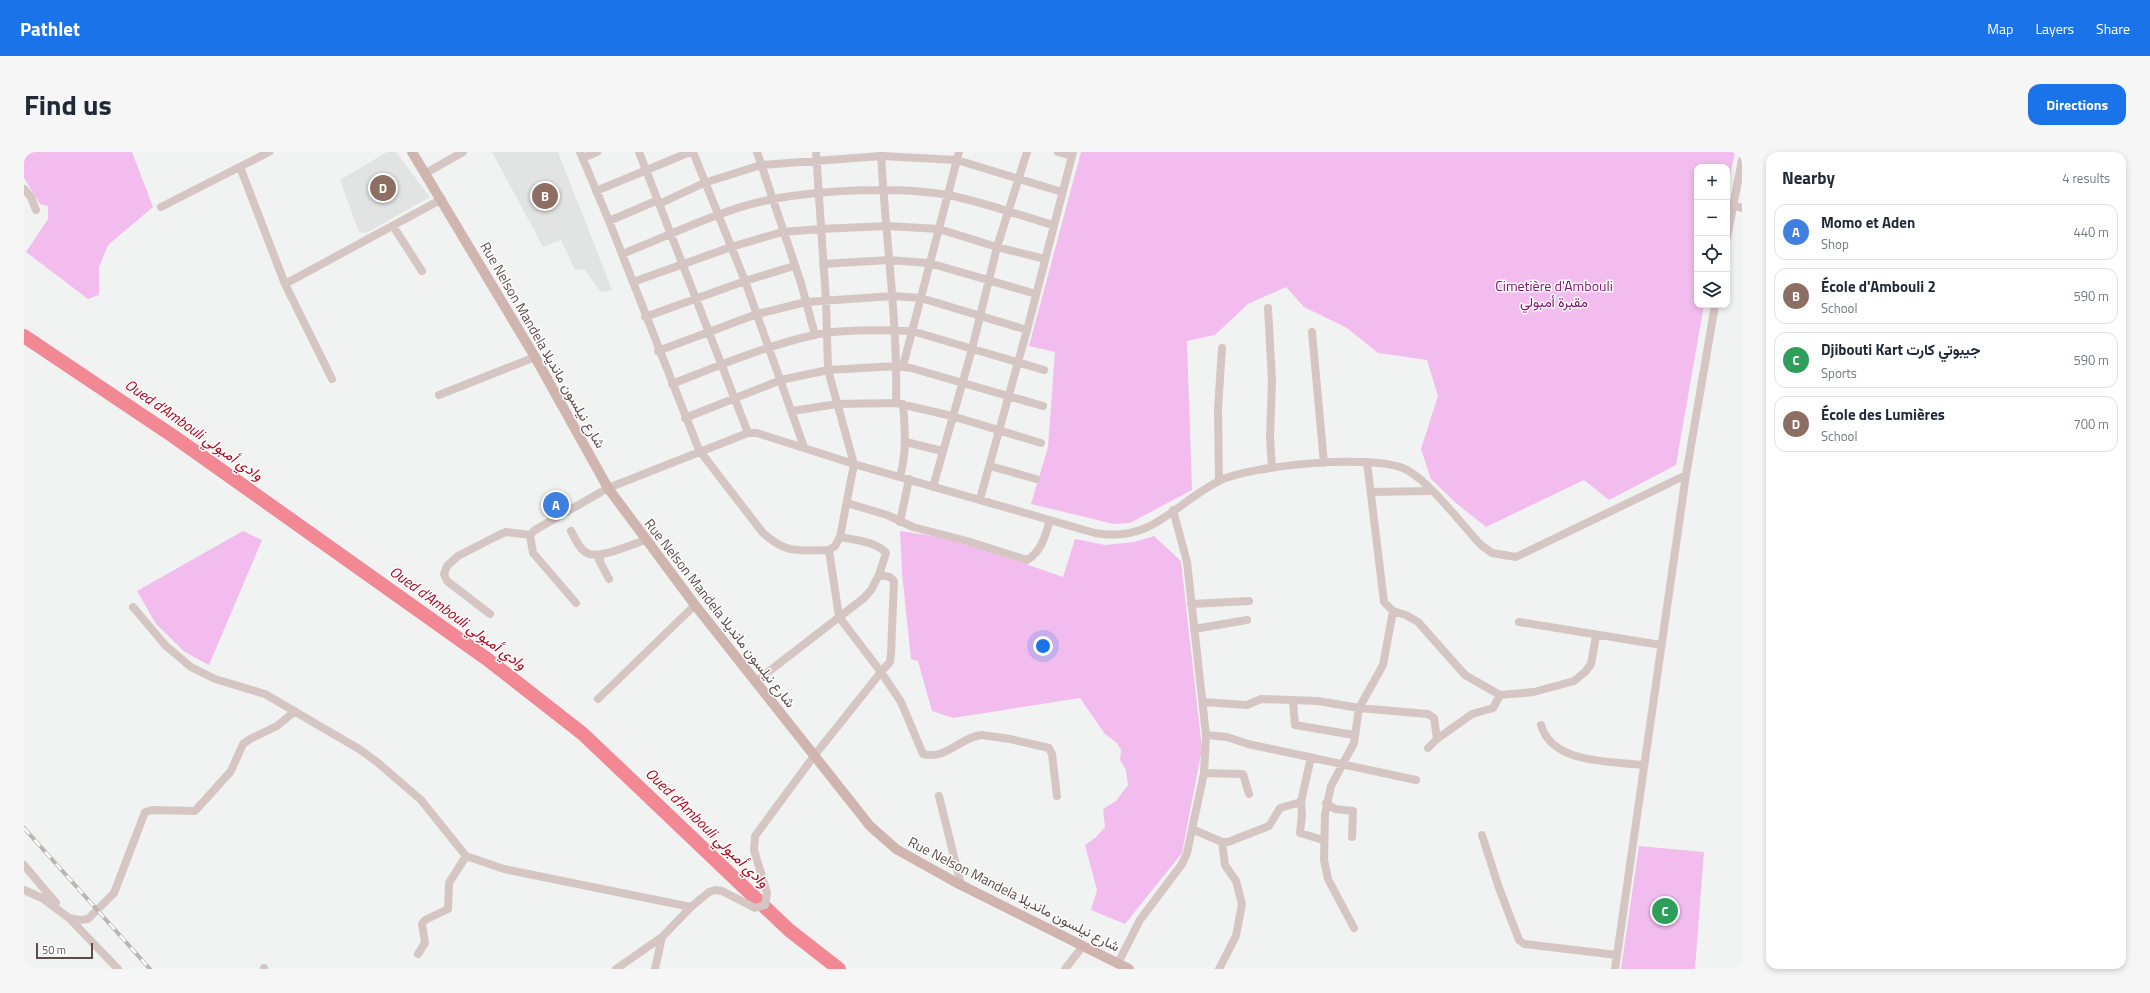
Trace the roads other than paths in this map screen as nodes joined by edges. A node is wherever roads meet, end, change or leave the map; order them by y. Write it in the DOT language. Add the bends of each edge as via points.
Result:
graph roads {
  1 [pos="269,152"];
  2 [pos="412,152"];
  3 [pos="597,152"];
  4 [pos="639,152"];
  5 [pos="692,152"];
  6 [pos="757,152"];
  7 [pos="959,152"];
  8 [pos="1027,152"];
  9 [pos="1058,152"];
  10 [pos="457,153"];
  11 [pos="881,154"];
  12 [pos="1073,154"];
  13 [pos="581,155"];
  14 [pos="817,156"];
  15 [pos="957,160"];
  16 [pos="1742,160"];
  17 [pos="761,165"];
  18 [pos="240,166"];
  19 [pos="646,170"];
  20 [pos="426,173"];
  21 [pos="1019,179"];
  22 [pos="704,183"];
  23 [pos="24,189"];
  24 [pos="884,190"];
  25 [pos="596,191"];
  26 [pos="1062,192"];
  27 [pos="819,193"];
  28 [pos="948,195"];
  29 [pos="442,199"];
  30 [pos="772,199"];
  31 [pos="659,202"];
  32 [pos="1733,205"];
  33 [pos="161,207"];
  34 [pos="1742,208"];
  35 [pos="36,210"];
  36 [pos="1009,212"];
  37 [pos="718,216"];
  38 [pos="609,221"];
  39 [pos="1053,225"];
  40 [pos="393,226"];
  41 [pos="887,226"];
  42 [pos="821,229"];
  43 [pos="939,229"];
  44 [pos="782,232"];
  45 [pos="671,235"];
  46 [pos="1727,236"];
  47 [pos="731,247"];
  48 [pos="998,247"];
  49 [pos="622,254"];
  50 [pos="1045,259"];
  51 [pos="889,260"];
  52 [pos="929,262"];
  53 [pos="823,264"];
  54 [pos="683,265"];
  55 [pos="794,266"];
  56 [pos="422,271"];
  57 [pos="745,281"];
  58 [pos="990,281"];
  59 [pos="633,282"];
  60 [pos="285,284"];
  61 [pos="1036,294"];
  62 [pos="893,296"];
  63 [pos="697,298"];
  64 [pos="921,298"];
  65 [pos="826,300"];
  66 [pos="806,302"];
  67 [pos="1268,308"];
  68 [pos="1714,308"];
  69 [pos="757,314"];
  70 [pos="981,315"];
  71 [pos="645,317"];
  72 [pos="1027,330"];
  73 [pos="894,331"];
  74 [pos="709,332"];
  75 [pos="912,332"];
  76 [pos="1312,332"];
  77 [pos="826,334"];
  78 [pos="815,335"];
  79 [pos="769,347"];
  80 [pos="1222,348"];
  81 [pos="972,349"];
  82 [pos="658,350"];
  83 [pos="535,357"];
  84 [pos="1018,363"];
  85 [pos="722,365"];
  86 [pos="900,366"];
  87 [pos="828,370"];
  88 [pos="1044,370"];
  89 [pos="332,379"];
  90 [pos="781,380"];
  91 [pos="672,384"];
  92 [pos="962,384"];
  93 [pos="439,395"];
  94 [pos="1010,396"];
  95 [pos="735,398"];
  96 [pos="900,403"];
  97 [pos="837,404"];
  98 [pos="1043,406"];
  99 [pos="792,411"];
  100 [pos="952,416"];
  101 [pos="685,418"];
  102 [pos="1000,431"];
  103 [pos="748,433"];
  104 [pos="906,442"];
  105 [pos="1041,443"];
  106 [pos="804,447"];
  107 [pos="699,450"];
  108 [pos="942,451"];
  109 [pos="1367,462"];
  110 [pos="1324,463"];
  111 [pos="854,464"];
  112 [pos="990,466"];
  113 [pos="1272,468"];
  114 [pos="1686,475"];
  115 [pos="900,477"];
  116 [pos="909,479"];
  117 [pos="1036,479"];
  118 [pos="1219,481"];
  119 [pos="933,487"];
  120 [pos="608,488"];
  121 [pos="1430,491"];
  122 [pos="1371,492"];
  123 [pos="980,500"];
  124 [pos="847,503"];
  125 [pos="1173,510"];
  126 [pos="1050,520"];
  127 [pos="900,522"];
  128 [pos="571,530"];
  129 [pos="530,535"];
  130 [pos="840,537"];
  131 [pos="646,540"];
  132 [pos="829,550"];
  133 [pos="601,556"];
  134 [pos="878,575"];
  135 [pos="609,579"];
  136 [pos="1248,601"];
  137 [pos="576,603"];
  138 [pos="1191,604"];
  139 [pos="695,605"];
  140 [pos="133,607"];
  141 [pos="1393,611"];
  142 [pos="490,614"];
  143 [pos="839,617"];
  144 [pos="1247,620"];
  145 [pos="1519,622"];
  146 [pos="1194,629"];
  147 [pos="1596,636"];
  148 [pos="1661,646"];
  149 [pos="881,672"];
  150 [pos="755,682"];
  151 [pos="1500,695"];
  152 [pos="598,699"];
  153 [pos="1293,701"];
  154 [pos="1203,702"];
  155 [pos="1359,708"];
  156 [pos="295,711"];
  157 [pos="1541,725"];
  158 [pos="1354,734"];
  159 [pos="1206,735"];
  160 [pos="1437,739"];
  161 [pos="1428,748"];
  162 [pos="814,756"];
  163 [pos="1311,757"];
  164 [pos="1342,765"];
  165 [pos="1644,765"];
  166 [pos="1204,773"];
  167 [pos="1416,780"];
  168 [pos="1249,794"];
  169 [pos="939,796"];
  170 [pos="1058,796"];
  171 [pos="1301,802"];
  172 [pos="1326,803"];
  173 [pos="1192,829"];
  174 [pos="1482,835"];
  175 [pos="1352,837"];
  176 [pos="1323,840"];
  177 [pos="1222,842"];
  178 [pos="466,856"];
  179 [pos="24,865"];
  180 [pos="961,885"];
  181 [pos="24,890"];
  182 [pos="691,907"];
  183 [pos="69,918"];
  184 [pos="1354,928"];
  185 [pos="662,937"];
  186 [pos="1083,946"];
  187 [pos="418,954"];
  188 [pos="1617,955"];
  189 [pos="1118,963"];
  190 [pos="118,969"];
  191 [pos="616,969"];
  192 [pos="656,969"];
  193 [pos="1065,969"];
  194 [pos="1129,969"];
  195 [pos="1219,969"];
  196 [pos="1615,969"];
  1 -- 18 [label="street"];
  2 -- 20 [label="main road, Rue Nelson Mandela شارع نيلسون مانديلا"];
  3 -- 13 [label="street"];
  4 -- 19 [label="street"];
  5 -- 19 [label="street"];
  5 -- 22 [label="street"];
  6 -- 17 [label="street"];
  7 -- 15 [label="street"];
  8 -- 21 [label="street"];
  9 -- 12 [label="street"];
  10 -- 20 [label="street"];
  11 -- 14 [label="street"];
  11 -- 15 [label="street"];
  11 -- 24 [label="street"];
  12 -- 26 [label="street"];
  13 -- 25 [label="street"];
  14 -- 17 [label="street"];
  14 -- 27 [label="street"];
  15 -- 21 [label="street"];
  15 -- 28 [label="street"];
  16 -- 32 [label="street"];
  17 -- 22 [label="street"];
  17 -- 30 [label="street"];
  18 -- 33 [label="street"];
  18 -- 60 [label="street"];
  19 -- 25 [label="street"];
  19 -- 31 [label="street"];
  20 -- 29 [label="main road, Rue Nelson Mandela شارع نيلسون مانديلا"];
  21 -- 26 [label="street"];
  21 -- 36 [label="street"];
  22 -- 31 [label="street"];
  22 -- 37 [label="street"];
  23 -- 35 [label="street"];
  24 -- 27 [label="street"];
  24 -- 28 [label="street"];
  24 -- 41 [label="street"];
  25 -- 38 [label="street"];
  26 -- 39 [label="street"];
  27 -- 30 [label="street"];
  27 -- 42 [label="street"];
  28 -- 36 [label="street"];
  28 -- 43 [label="street"];
  29 -- 40 [label="street"];
  29 -- 83 [label="main road, Rue Nelson Mandela شارع نيلسون مانديلا"];
  30 -- 37 [label="street"];
  30 -- 44 [label="street"];
  31 -- 38 [label="street"];
  31 -- 45 [label="street"];
  32 -- 34 [label="street"];
  32 -- 46 [label="street"];
  36 -- 39 [label="street"];
  36 -- 48 [label="street"];
  37 -- 45 [label="street"];
  37 -- 47 [label="street"];
  38 -- 49 [label="street"];
  39 -- 50 [label="street"];
  40 -- 56 [label="street"];
  40 -- 60 [label="street"];
  41 -- 42 [label="street"];
  41 -- 43 [label="street"];
  41 -- 51 [label="street"];
  42 -- 44 [label="street"];
  42 -- 53 [label="street"];
  43 -- 48 [label="street"];
  43 -- 52 [label="street"];
  44 -- 47 [label="street"];
  44 -- 55 [label="street"];
  45 -- 49 [label="street"];
  45 -- 54 [label="street"];
  47 -- 54 [label="street"];
  47 -- 57 [label="street"];
  48 -- 50 [label="street"];
  48 -- 58 [label="street"];
  49 -- 59 [label="street"];
  50 -- 61 [label="street"];
  51 -- 52 [label="street"];
  51 -- 53 [label="street"];
  51 -- 62 [label="street"];
  52 -- 58 [label="street"];
  52 -- 64 [label="street"];
  53 -- 65 [label="street"];
  54 -- 59 [label="street"];
  54 -- 63 [label="street"];
  55 -- 57 [label="street"];
  55 -- 66 [label="street"];
  57 -- 63 [label="street"];
  57 -- 69 [label="street"];
  58 -- 61 [label="street"];
  58 -- 70 [label="street"];
  59 -- 71 [label="street"];
  60 -- 89 [label="street"];
  61 -- 72 [label="street"];
  62 -- 64 [label="street"];
  62 -- 65 [label="street"];
  62 -- 73 [label="street"];
  63 -- 71 [label="street"];
  63 -- 74 [label="street"];
  64 -- 70 [label="street"];
  64 -- 75 [label="street"];
  65 -- 66 [label="street"];
  65 -- 77 [label="street"];
  66 -- 69 [label="street"];
  66 -- 78 [label="street"];
  67 -- 113 [label="street" via="1272,380"];
  68 -- 114 [label="street"];
  69 -- 74 [label="street"];
  69 -- 79 [label="street"];
  70 -- 72 [label="street"];
  70 -- 81 [label="street"];
  71 -- 82 [label="street"];
  72 -- 84 [label="street"];
  73 -- 75 [label="street"];
  73 -- 77 [label="street"];
  73 -- 86 [label="street"];
  74 -- 82 [label="street"];
  74 -- 85 [label="street"];
  75 -- 81 [label="street"];
  75 -- 86 [label="street"];
  76 -- 110 [label="street"];
  77 -- 78 [label="street"];
  77 -- 87 [label="street"];
  78 -- 79 [label="street"];
  79 -- 85 [label="street"];
  79 -- 90 [label="street"];
  80 -- 118 [label="street" via="1218,409"];
  81 -- 84 [label="street"];
  81 -- 92 [label="street"];
  82 -- 91 [label="street"];
  83 -- 93 [label="street"];
  83 -- 120 [label="main road, Rue Nelson Mandela شارع نيلسون مانديلا"];
  84 -- 88 [label="street"];
  84 -- 94 [label="street"];
  85 -- 91 [label="street"];
  85 -- 95 [label="street"];
  86 -- 87 [label="street"];
  86 -- 92 [label="street"];
  86 -- 96 [label="street"];
  87 -- 90 [label="street"];
  87 -- 97 [label="street"];
  90 -- 95 [label="street"];
  90 -- 99 [label="street"];
  91 -- 101 [label="street"];
  92 -- 94 [label="street"];
  92 -- 100 [label="street"];
  94 -- 98 [label="street"];
  94 -- 102 [label="street"];
  95 -- 101 [label="street"];
  95 -- 103 [label="street"];
  96 -- 97 [label="street"];
  96 -- 100 [label="street"];
  96 -- 104 [label="street"];
  97 -- 99 [label="street"];
  97 -- 111 [label="street"];
  99 -- 106 [label="street"];
  100 -- 102 [label="street"];
  100 -- 108 [label="street"];
  101 -- 107 [label="street"];
  102 -- 105 [label="street"];
  102 -- 112 [label="street"];
  103 -- 106 [label="street" via="757,433"];
  103 -- 107 [label="street"];
  104 -- 108 [label="street"];
  104 -- 115 [label="street" via="905,460"];
  106 -- 111 [label="street"];
  107 -- 120 [label="street"];
  107 -- 132 [label="street" via="763,533 776,544 791,550"];
  108 -- 119 [label="street"];
  109 -- 110 [label="street"];
  109 -- 121 [label="street" via="1397,465 1416,477"];
  109 -- 122 [label="street"];
  110 -- 113 [label="street"];
  111 -- 115 [label="street"];
  111 -- 124 [label="street"];
  112 -- 117 [label="street"];
  112 -- 123 [label="street"];
  113 -- 118 [label="street"];
  114 -- 121 [label="street" via="1516,557 1492,553 1481,545"];
  114 -- 148 [label="street"];
  115 -- 116 [label="street"];
  116 -- 119 [label="street"];
  116 -- 127 [label="street"];
  118 -- 125 [label="street"];
  119 -- 123 [label="street"];
  120 -- 129 [label="street"];
  120 -- 131 [label="main road, Rue Nelson Mandela شارع نيلسون مانديلا"];
  121 -- 122 [label="street"];
  122 -- 141 [label="street" via="1382,598"];
  123 -- 126 [label="street"];
  124 -- 127 [label="street" via="887,515"];
  124 -- 130 [label="street"];
  125 -- 126 [label="street" via="1143,530 1114,536"];
  125 -- 138 [label="street" via="1187,562"];
  126 -- 127 [label="street" via="1044,542 1034,556 1027,560"];
  128 -- 133 [label="street" via="576,542 586,553"];
  129 -- 137 [label="street" via="533,552"];
  129 -- 142 [label="street" via="506,532 458,556 447,566 444,574 447,581"];
  130 -- 132 [label="street"];
  130 -- 134 [label="street" via="882,548 886,553"];
  131 -- 133 [label="street"];
  131 -- 139 [label="main road, Rue Nelson Mandela شارع نيلسون مانديلا"];
  132 -- 143 [label="street"];
  133 -- 135 [label="street" via="599,560"];
  134 -- 143 [label="street" via="864,598"];
  134 -- 149 [label="street" via="890,577 894,581 891,654 887,667"];
  136 -- 138 [label="street"];
  138 -- 146 [label="street"];
  139 -- 150 [label="main road, Rue Nelson Mandela شارع نيلسون مانديلا"];
  139 -- 152 [label="street"];
  140 -- 156 [label="street" via="166,646 191,667 215,679 265,694"];
  141 -- 151 [label="street" via="1418,622 1465,675"];
  141 -- 155 [label="street" via="1383,665"];
  143 -- 149 [label="street"];
  143 -- 150 [label="street"];
  144 -- 146 [label="street"];
  145 -- 147 [label="street"];
  146 -- 154 [label="street"];
  147 -- 148 [label="street"];
  147 -- 151 [label="street" via="1591,664 1574,681 1534,692"];
  148 -- 165 [label="street"];
  149 -- 162 [label="street"];
  149 -- 170 [label="street" via="904,706 923,754 941,754 974,735 1049,748"];
  150 -- 162 [label="main road, Rue Nelson Mandela شارع نيلسون مانديلا"];
  151 -- 160 [label="street" via="1492,708 1472,714"];
  153 -- 154 [label="street" via="1261,699 1247,705"];
  153 -- 155 [label="street" via="1318,701"];
  153 -- 158 [label="street" via="1296,725"];
  154 -- 159 [label="street"];
  155 -- 158 [label="street"];
  155 -- 160 [label="street" via="1428,714 1434,718"];
  156 -- 178 [label="street" via="359,748 377,762 421,800"];
  156 -- 183 [label="street" via="277,726 243,744 231,771 195,811 146,812 114,893 88,919"];
  157 -- 165 [label="street" via="1544,736 1563,752 1574,756"];
  158 -- 164 [label="street" via="1354,743"];
  159 -- 163 [label="street" via="1227,737"];
  159 -- 166 [label="street"];
  160 -- 161 [label="street"];
  162 -- 180 [label="main road, Rue Nelson Mandela شارع نيلسون مانديلا" via="875,830 896,849"];
  162 -- 182 [label="street" via="755,836 754,850 767,892 765,905 755,908 715,890"];
  163 -- 164 [label="street"];
  163 -- 171 [label="street"];
  164 -- 167 [label="street"];
  164 -- 172 [label="street"];
  165 -- 188 [label="street"];
  166 -- 168 [label="street" via="1243,774"];
  166 -- 173 [label="street"];
  169 -- 180 [label="street"];
  171 -- 176 [label="street" via="1300,833"];
  171 -- 177 [label="street" via="1280,808 1269,826 1252,834"];
  172 -- 175 [label="street" via="1353,811"];
  172 -- 176 [label="street"];
  173 -- 177 [label="street"];
  173 -- 189 [label="street" via="1182,864 1140,920"];
  174 -- 188 [label="street" via="1519,940 1524,944"];
  176 -- 184 [label="street" via="1328,879"];
  177 -- 195 [label="street" via="1225,866 1236,881 1242,904 1236,936"];
  178 -- 182 [label="street" via="504,868"];
  178 -- 187 [label="street" via="449,883 448,909 422,924 425,942"];
  179 -- 183 [label="street"];
  180 -- 186 [label="main road, Rue Nelson Mandela شارع نيلسون مانديلا"];
  181 -- 183 [label="street" via="42,898"];
  182 -- 185 [label="street"];
  183 -- 190 [label="street"];
  185 -- 191 [label="street"];
  185 -- 192 [label="street"];
  186 -- 189 [label="main road, Rue Nelson Mandela شارع نيلسون مانديلا"];
  186 -- 193 [label="street"];
  188 -- 196 [label="street"];
  189 -- 194 [label="main road, Rue Nelson Mandela شارع نيلسون مانديلا"];
}
